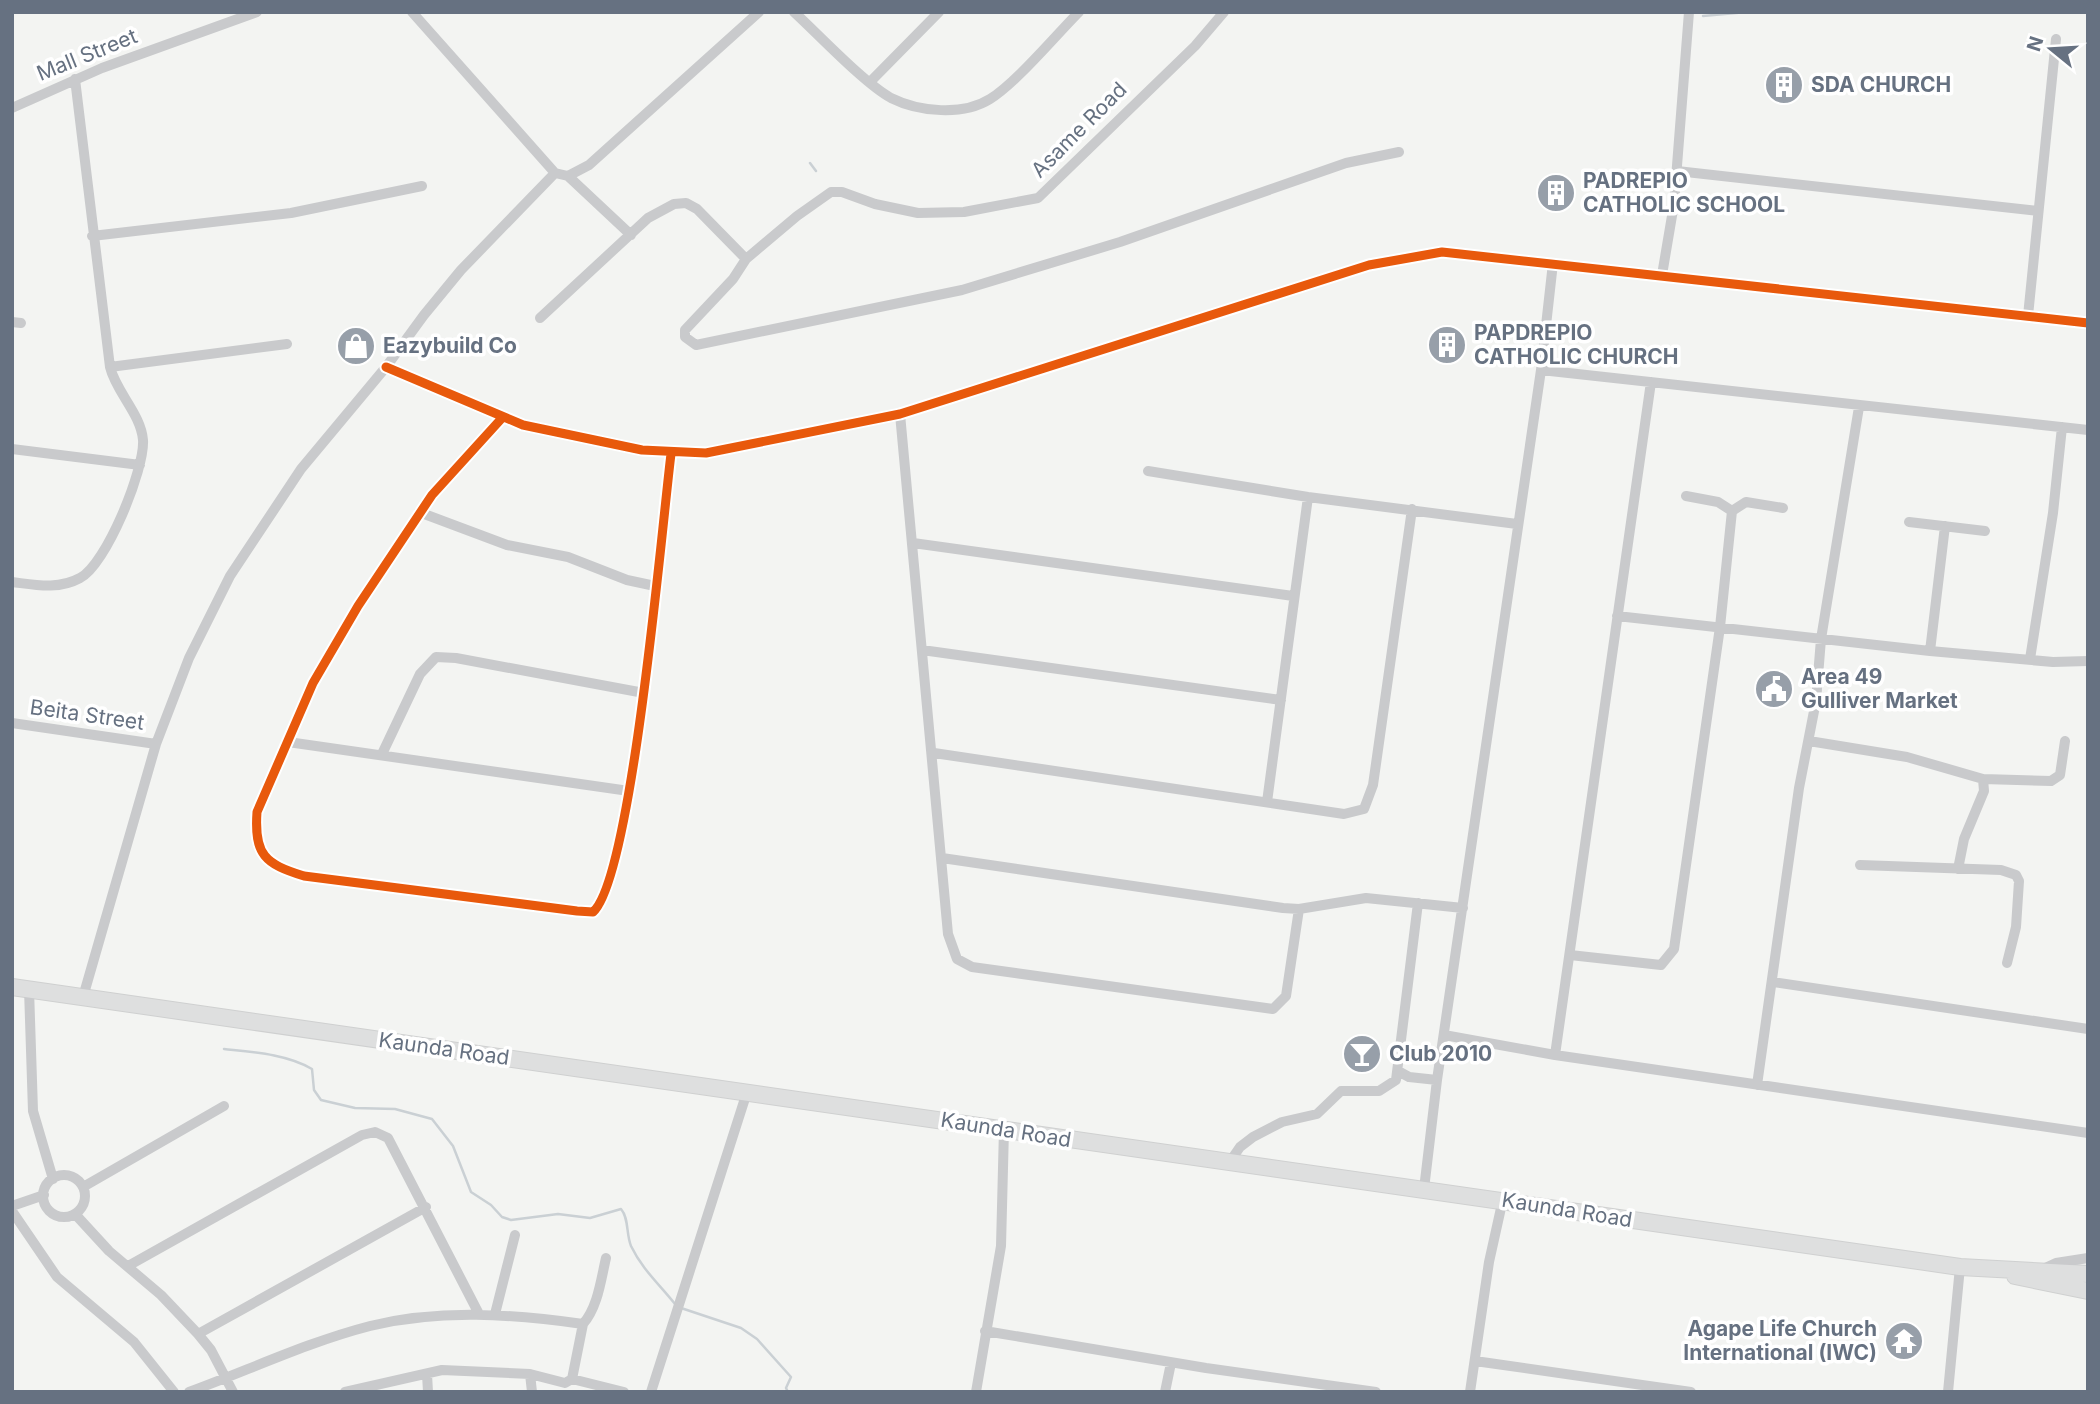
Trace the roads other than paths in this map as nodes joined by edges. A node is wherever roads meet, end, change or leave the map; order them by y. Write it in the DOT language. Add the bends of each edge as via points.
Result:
graph roads {
  1 [pos="218,12"];
  2 [pos="257,12"];
  3 [pos="412,12"];
  4 [pos="759,12"];
  5 [pos="794,12"];
  6 [pos="939,12"];
  7 [pos="1079,12"];
  8 [pos="1224,12"];
  9 [pos="1689,12"];
  10 [pos="222,25"];
  11 [pos="2056,39"];
  12 [pos="75,79"];
  13 [pos="870,81"];
  14 [pos="12,107"];
  15 [pos="1399,152"];
  16 [pos="1677,171"];
  17 [pos="555,173"];
  18 [pos="568,176"];
  19 [pos="422,186"];
  20 [pos="2038,211"];
  21 [pos="631,235"];
  22 [pos="92,236"];
  23 [pos="746,259"];
  24 [pos="1553,263"];
  25 [pos="1662,275"];
  26 [pos="2028,316"];
  27 [pos="540,318"];
  28 [pos="2088,323"];
  29 [pos="287,344"];
  30 [pos="110,367"];
  31 [pos="386,368"];
  32 [pos="1541,370"];
  33 [pos="1651,383"];
  34 [pos="1859,407"];
  35 [pos="900,414"];
  36 [pos="502,418"];
  37 [pos="2062,427"];
  38 [pos="2088,430"];
  39 [pos="12,449"];
  40 [pos="671,454"];
  41 [pos="140,465"];
  42 [pos="1148,471"];
  43 [pos="1686,496"];
  44 [pos="1308,497"];
  45 [pos="1783,508"];
  46 [pos="1412,509"];
  47 [pos="1732,511"];
  48 [pos="419,512"];
  49 [pos="1909,522"];
  50 [pos="1517,524"];
  51 [pos="1945,526"];
  52 [pos="1985,531"];
  53 [pos="913,543"];
  54 [pos="12,582"];
  55 [pos="655,586"];
  56 [pos="1293,596"];
  57 [pos="1617,616"];
  58 [pos="1720,627"];
  59 [pos="1821,639"];
  60 [pos="922,650"];
  61 [pos="1930,651"];
  62 [pos="2030,659"];
  63 [pos="2088,661"];
  64 [pos="644,693"];
  65 [pos="1281,700"];
  66 [pos="12,723"];
  67 [pos="1809,741"];
  68 [pos="2065,741"];
  69 [pos="288,742"];
  70 [pos="156,744"];
  71 [pos="382,754"];
  72 [pos="934,754"];
  73 [pos="1983,779"];
  74 [pos="629,791"];
  75 [pos="1267,802"];
  76 [pos="942,858"];
  77 [pos="1860,865"];
  78 [pos="1958,869"];
  79 [pos="1419,903"];
  80 [pos="1463,908"];
  81 [pos="1299,909"];
  82 [pos="1570,955"];
  83 [pos="2007,963"];
  84 [pos="1773,982"];
  85 [pos="20,988"];
  86 [pos="83,997"];
  87 [pos="2088,1029"];
  88 [pos="1444,1035"];
  89 [pos="1555,1055"];
  90 [pos="1398,1071"];
  91 [pos="1437,1080"];
  92 [pos="1757,1085"];
  93 [pos="747,1092"];
  94 [pos="224,1106"];
  95 [pos="1004,1129"];
  96 [pos="2088,1133"];
  97 [pos="1229,1163"];
  98 [pos="53,1178"];
  99 [pos="83,1187"];
  100 [pos="1424,1189"];
  101 [pos="44,1195"];
  102 [pos="1503,1199"];
  103 [pos="426,1207"];
  104 [pos="12,1208"];
  105 [pos="75,1214"];
  106 [pos="515,1235"];
  107 [pos="606,1258"];
  108 [pos="2088,1258"];
  109 [pos="128,1266"];
  110 [pos="1960,1267"];
  111 [pos="2040,1271"];
  112 [pos="1999,1272"];
  113 [pos="2088,1274"];
  114 [pos="2088,1292"];
  115 [pos="479,1314"];
  116 [pos="495,1314"];
  117 [pos="583,1324"];
  118 [pos="985,1331"];
  119 [pos="198,1334"];
  120 [pos="1475,1361"];
  121 [pos="1171,1363"];
  122 [pos="427,1374"];
  123 [pos="530,1374"];
  124 [pos="226,1378"];
  125 [pos="572,1379"];
  126 [pos="1317,1388"];
  127 [pos="1641,1389"];
  128 [pos="617,1391"];
  129 [pos="173,1392"];
  130 [pos="189,1392"];
  131 [pos="233,1392"];
  132 [pos="345,1392"];
  133 [pos="428,1392"];
  134 [pos="531,1392"];
  135 [pos="651,1392"];
  136 [pos="976,1392"];
  137 [pos="1165,1392"];
  138 [pos="1376,1392"];
  139 [pos="1470,1392"];
  140 [pos="1691,1392"];
  141 [pos="1948,1392"];
  1 -- 10 [label="street"];
  2 -- 10 [label="street, Mall Street"];
  3 -- 17 [label="street"];
  4 -- 18 [label="street" via="610,148"];
  5 -- 13 [label="street"];
  6 -- 13 [label="street"];
  7 -- 13 [label="street" via="998,93 972,106 915,107"];
  8 -- 23 [label="street, Asame Road" via="1195,46 1038,198 984,209 929,213 831,192"];
  9 -- 16 [label="street"];
  10 -- 12 [label="street, Mall Street"];
  11 -- 20 [label="street"];
  12 -- 14 [label="street, Mall Street"];
  12 -- 22 [label="street"];
  15 -- 23 [label="street" via="1346,163 1120,242 962,290 740,338 690,343 685,337 689,323 733,279"];
  16 -- 20 [label="street"];
  16 -- 25 [label="street"];
  17 -- 18 [label="street"];
  17 -- 31 [label="street" via="461,270"];
  18 -- 21 [label="street"];
  19 -- 22 [label="street" via="291,213"];
  20 -- 26 [label="street"];
  21 -- 23 [label="street" via="656,212 686,204 697,209"];
  21 -- 27 [label="street"];
  22 -- 30 [label="street"];
  24 -- 25 [label="street"];
  24 -- 32 [label="street"];
  24 -- 35 [label="street" via="1442,252 1368,265"];
  25 -- 26 [label="street"];
  26 -- 28 [label="street"];
  29 -- 30 [label="street"];
  30 -- 41 [label="street" via="142,435"];
  31 -- 36 [label="street"];
  31 -- 70 [label="street" via="300,469 230,576 189,658"];
  32 -- 33 [label="street"];
  32 -- 50 [label="street"];
  33 -- 34 [label="street"];
  33 -- 57 [label="street"];
  34 -- 37 [label="street"];
  34 -- 59 [label="street"];
  35 -- 40 [label="street" via="742,447"];
  35 -- 53 [label="street"];
  36 -- 40 [label="street" via="553,433"];
  36 -- 48 [label="street"];
  37 -- 38 [label="street"];
  37 -- 62 [label="street"];
  39 -- 41 [label="street"];
  40 -- 55 [label="street"];
  41 -- 54 [label="street" via="105,550 89,573 59,586"];
  42 -- 44 [label="street"];
  43 -- 47 [label="street" via="1718,502"];
  44 -- 46 [label="street"];
  44 -- 56 [label="street"];
  45 -- 47 [label="street" via="1746,502"];
  46 -- 50 [label="street"];
  46 -- 75 [label="street" via="1370,799 1364,810 1354,814"];
  47 -- 58 [label="street"];
  48 -- 55 [label="street" via="507,545 568,557"];
  48 -- 69 [label="street" via="326,660"];
  49 -- 51 [label="street"];
  50 -- 80 [label="street"];
  51 -- 52 [label="street"];
  51 -- 61 [label="street"];
  53 -- 56 [label="street"];
  53 -- 60 [label="street"];
  55 -- 64 [label="street"];
  56 -- 65 [label="street"];
  57 -- 58 [label="street"];
  57 -- 82 [label="street"];
  58 -- 59 [label="street"];
  58 -- 82 [label="street" via="1674,949 1661,965"];
  59 -- 61 [label="street"];
  59 -- 67 [label="street"];
  60 -- 65 [label="street"];
  60 -- 72 [label="street"];
  61 -- 62 [label="street"];
  62 -- 63 [label="street"];
  64 -- 71 [label="street" via="436,657 420,674"];
  64 -- 74 [label="street"];
  65 -- 75 [label="street"];
  66 -- 70 [label="street, Beita Street"];
  67 -- 73 [label="street" via="1895,754"];
  67 -- 84 [label="street"];
  68 -- 73 [label="street" via="2060,775 2051,781"];
  69 -- 71 [label="street"];
  69 -- 74 [label="street" via="261,796 257,835 267,862 304,876 593,912 601,905"];
  70 -- 86 [label="street"];
  71 -- 74 [label="street"];
  72 -- 75 [label="street"];
  72 -- 76 [label="street"];
  73 -- 78 [label="street" via="1984,791 1964,838"];
  76 -- 81 [label="street"];
  76 -- 81 [label="street" via="948,934 962,964 1148,993 1273,1009 1286,996"];
  77 -- 78 [label="street"];
  78 -- 83 [label="street" via="2016,875 2016,927"];
  79 -- 80 [label="street"];
  79 -- 81 [label="street" via="1366,898"];
  79 -- 90 [label="street"];
  80 -- 88 [label="street"];
  82 -- 89 [label="street"];
  84 -- 87 [label="street"];
  84 -- 92 [label="street"];
  85 -- 86 [label="main road, Kaunda Road"];
  85 -- 98 [label="street" via="33,1111"];
  86 -- 93 [label="main road, Kaunda Road"];
  88 -- 89 [label="street"];
  88 -- 91 [label="street"];
  89 -- 92 [label="street"];
  90 -- 91 [label="street"];
  90 -- 97 [label="street" via="1388,1087 1341,1091 1317,1114 1282,1122 1253,1137"];
  91 -- 100 [label="street"];
  92 -- 96 [label="street"];
  93 -- 95 [label="main road, Kaunda Road"];
  93 -- 135 [label="street"];
  94 -- 99 [label="street"];
  95 -- 97 [label="main road, Kaunda Road"];
  95 -- 118 [label="street" via="1001,1246"];
  97 -- 100 [label="main road, Kaunda Road"];
  98 -- 99 [label="street" via="69,1176"];
  98 -- 101 [label="street"];
  99 -- 105 [label="street" via="84,1201"];
  100 -- 102 [label="main road, Kaunda Road"];
  101 -- 104 [label="street"];
  101 -- 105 [label="street" via="52,1213"];
  102 -- 110 [label="main road, Kaunda Road"];
  102 -- 120 [label="street"];
  103 -- 109 [label="street" via="388,1138 375,1132 362,1135"];
  103 -- 115 [label="street"];
  103 -- 119 [label="street"];
  104 -- 129 [label="street" via="57,1276 151,1359"];
  105 -- 109 [label="street"];
  106 -- 116 [label="street"];
  107 -- 117 [label="street" via="596,1298"];
  108 -- 111 [label="street" via="2056,1263"];
  109 -- 119 [label="street"];
  110 -- 112 [label="main road, Kaunda Road"];
  110 -- 141 [label="street"];
  111 -- 112 [label="main road, Kaunda Road"];
  111 -- 113 [label="main road, Kaunda Road"];
  112 -- 114 [label="main road, Kaunda Road"];
  115 -- 116 [label="street"];
  115 -- 124 [label="street" via="371,1326"];
  116 -- 117 [label="street"];
  117 -- 125 [label="street"];
  118 -- 121 [label="street"];
  118 -- 136 [label="street"];
  119 -- 124 [label="street"];
  120 -- 127 [label="street"];
  120 -- 139 [label="street"];
  121 -- 126 [label="street"];
  121 -- 137 [label="street"];
  122 -- 123 [label="street" via="442,1370"];
  122 -- 132 [label="street"];
  122 -- 133 [label="street"];
  123 -- 125 [label="street" via="565,1383"];
  123 -- 134 [label="street"];
  124 -- 130 [label="street"];
  124 -- 131 [label="street"];
  125 -- 128 [label="street"];
  126 -- 138 [label="street"];
  127 -- 140 [label="street"];
}
